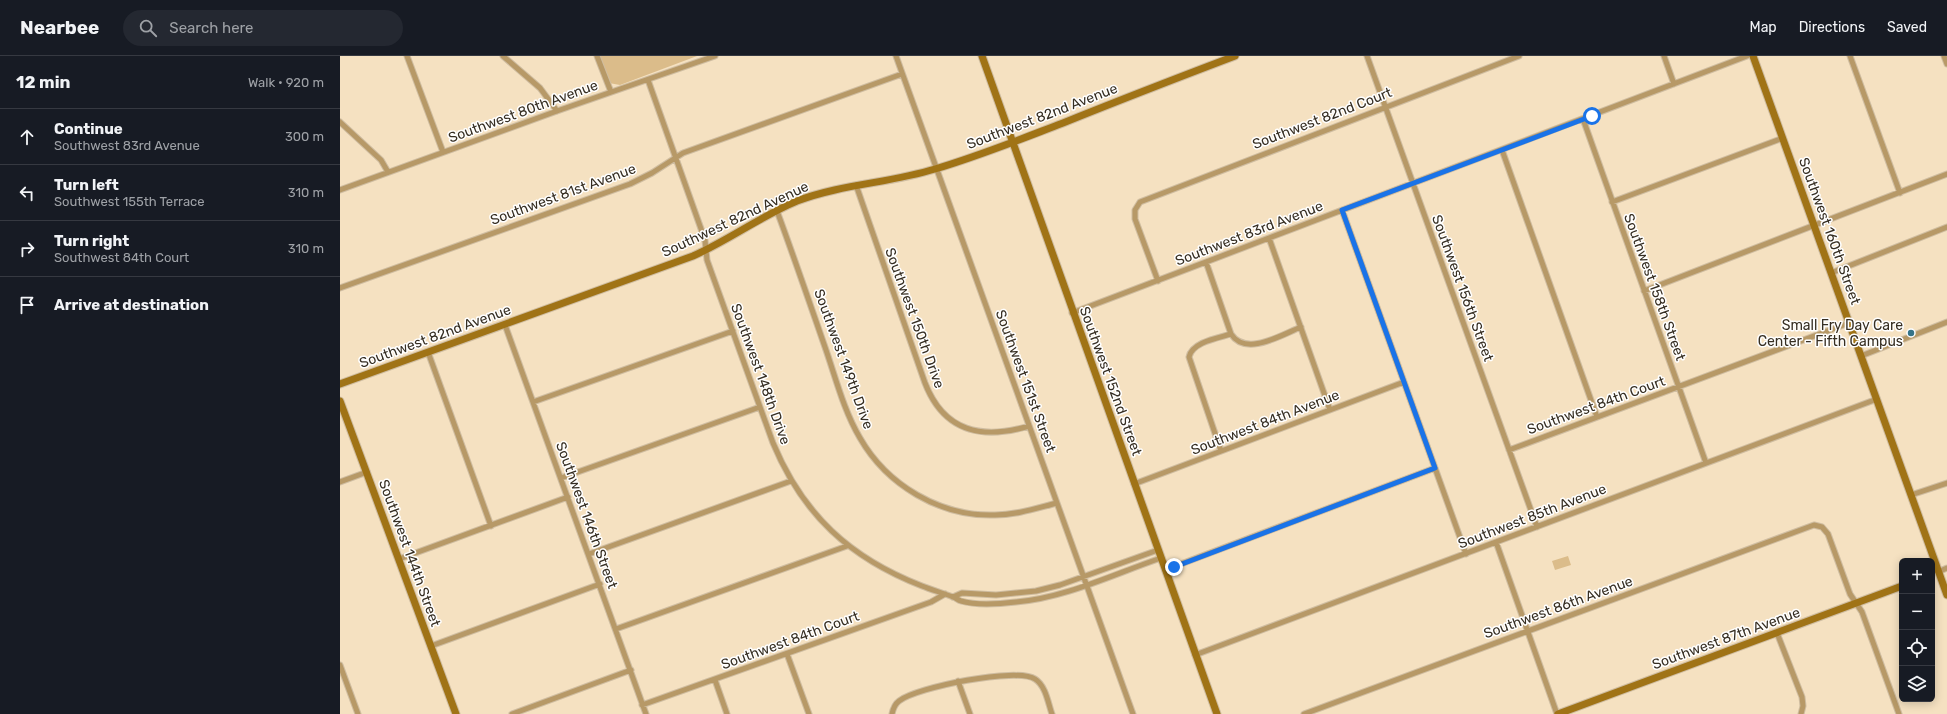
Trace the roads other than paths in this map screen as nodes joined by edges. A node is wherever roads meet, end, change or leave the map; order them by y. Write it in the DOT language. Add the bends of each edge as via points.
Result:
graph roads {
  1 [pos="407,56"];
  2 [pos="503,56"];
  3 [pos="597,56"];
  4 [pos="715,56"];
  5 [pos="896,56"];
  6 [pos="982,56"];
  7 [pos="1235,56"];
  8 [pos="1367,56"];
  9 [pos="1519,56"];
  10 [pos="1664,56"];
  11 [pos="1747,56"];
  12 [pos="1753,56"];
  13 [pos="1850,56"];
  14 [pos="1944,56"];
  15 [pos="1947,64"];
  16 [pos="902,74"];
  17 [pos="648,80"];
  18 [pos="1674,84"];
  19 [pos="611,92"];
  20 [pos="1386,107"];
  21 [pos="558,110"];
  22 [pos="1583,119"];
  23 [pos="340,122"];
  24 [pos="1783,138"];
  25 [pos="1012,142"];
  26 [pos="1502,150"];
  27 [pos="443,152"];
  28 [pos="676,157"];
  29 [pos="936,169"];
  30 [pos="388,172"];
  31 [pos="1947,174"];
  32 [pos="1413,183"];
  33 [pos="856,185"];
  34 [pos="340,190"];
  35 [pos="1900,193"];
  36 [pos="1612,202"];
  37 [pos="1342,210"];
  38 [pos="777,211"];
  39 [pos="1814,226"];
  40 [pos="1947,227"];
  41 [pos="1269,238"];
  42 [pos="706,250"];
  43 [pos="1206,262"];
  44 [pos="1831,273"];
  45 [pos="1158,281"];
  46 [pos="340,288"];
  47 [pos="1644,291"];
  48 [pos="1072,313"];
  49 [pos="1947,322"];
  50 [pos="1849,323"];
  51 [pos="505,325"];
  52 [pos="1301,327"];
  53 [pos="733,331"];
  54 [pos="1231,334"];
  55 [pos="428,352"];
  56 [pos="1861,356"];
  57 [pos="1404,382"];
  58 [pos="340,384"];
  59 [pos="1678,387"];
  60 [pos="1877,399"];
  61 [pos="340,402"];
  62 [pos="534,402"];
  63 [pos="760,407"];
  64 [pos="1330,410"];
  65 [pos="1597,417"];
  66 [pos="1029,426"];
  67 [pos="1509,450"];
  68 [pos="1221,452"];
  69 [pos="1706,464"];
  70 [pos="1435,468"];
  71 [pos="367,472"];
  72 [pos="561,478"];
  73 [pos="791,481"];
  74 [pos="340,482"];
  75 [pos="1947,482"];
  76 [pos="1134,484"];
  77 [pos="1911,495"];
  78 [pos="568,497"];
  79 [pos="1057,502"];
  80 [pos="491,526"];
  81 [pos="1537,527"];
  82 [pos="1496,542"];
  83 [pos="847,546"];
  84 [pos="1158,550"];
  85 [pos="589,554"];
  86 [pos="1466,554"];
  87 [pos="1160,558"];
  88 [pos="1930,558"];
  89 [pos="398,559"];
  90 [pos="1947,568"];
  91 [pos="1165,570"];
  92 [pos="1935,573"];
  93 [pos="1083,576"];
  94 [pos="600,584"];
  95 [pos="1087,584"];
  96 [pos="1899,587"];
  97 [pos="945,594"];
  98 [pos="1947,596"];
  99 [pos="953,597"];
  100 [pos="1856,603"];
  101 [pos="616,630"];
  102 [pos="1527,631"];
  103 [pos="1777,632"];
  104 [pos="431,646"];
  105 [pos="787,654"];
  106 [pos="1196,655"];
  107 [pos="340,665"];
  108 [pos="631,670"];
  109 [pos="715,680"];
  110 [pos="958,681"];
  111 [pos="642,705"];
  112 [pos="892,712"];
  113 [pos="1802,712"];
  114 [pos="358,714"];
  115 [pos="456,714"];
  116 [pos="512,714"];
  117 [pos="646,714"];
  118 [pos="727,714"];
  119 [pos="809,714"];
  120 [pos="970,714"];
  121 [pos="1052,714"];
  122 [pos="1133,714"];
  123 [pos="1217,714"];
  124 [pos="1304,714"];
  125 [pos="1558,714"];
  126 [pos="1899,714"];
  1 -- 27 [label="street"];
  2 -- 21 [label="street" via="540,88"];
  3 -- 19 [label="street"];
  4 -- 17 [label="street, Southwest 80th Avenue"];
  5 -- 16 [label="street, Southwest 151st Street"];
  6 -- 25 [label="street, Southwest 152nd Street"];
  7 -- 25 [label="street, Southwest 82nd Avenue"];
  8 -- 20 [label="street, Southwest 156th Street"];
  9 -- 20 [label="street, Southwest 82nd Court"];
  10 -- 18 [label="street"];
  11 -- 18 [label="street, Southwest 83rd Avenue"];
  12 -- 24 [label="street, Southwest 160th Street"];
  13 -- 35 [label="street"];
  14 -- 15 [label="street"];
  16 -- 28 [label="street, Southwest 81st Avenue"];
  16 -- 29 [label="street, Southwest 151st Street"];
  17 -- 19 [label="street, Southwest 80th Avenue"];
  17 -- 28 [label="street, Southwest 148th Drive"];
  18 -- 22 [label="street, Southwest 83rd Avenue"];
  19 -- 21 [label="street, Southwest 80th Avenue"];
  20 -- 32 [label="street, Southwest 156th Street"];
  20 -- 45 [label="street, Southwest 82nd Court" via="1140,202 1136,206 1136,218"];
  21 -- 27 [label="street, Southwest 80th Avenue"];
  22 -- 26 [label="street, Southwest 83rd Avenue"];
  22 -- 36 [label="street, Southwest 158th Street"];
  23 -- 30 [label="street" via="381,160"];
  24 -- 36 [label="street"];
  24 -- 39 [label="street, Southwest 160th Street"];
  25 -- 29 [label="street, Southwest 82nd Avenue"];
  25 -- 48 [label="street, Southwest 152nd Street"];
  26 -- 32 [label="street, Southwest 83rd Avenue"];
  26 -- 65 [label="street"];
  27 -- 30 [label="street, Southwest 80th Avenue"];
  28 -- 42 [label="street, Southwest 148th Drive" via="705,240"];
  28 -- 46 [label="street, Southwest 81st Avenue" via="636,181"];
  29 -- 33 [label="street, Southwest 82nd Avenue"];
  29 -- 66 [label="street, Southwest 151st Street"];
  30 -- 34 [label="street, Southwest 80th Avenue"];
  31 -- 35 [label="street"];
  32 -- 37 [label="street, Southwest 83rd Avenue"];
  32 -- 67 [label="street, Southwest 156th Street"];
  33 -- 38 [label="street, Southwest 82nd Avenue" via="822,193"];
  33 -- 66 [label="street, Southwest 150th Drive" via="925,383 937,408 957,424 982,432 1007,432"];
  35 -- 39 [label="street"];
  36 -- 47 [label="street, Southwest 158th Street"];
  37 -- 41 [label="street, Southwest 83rd Avenue"];
  37 -- 57 [label="street"];
  38 -- 42 [label="street, Southwest 82nd Avenue"];
  38 -- 79 [label="street, Southwest 149th Drive" via="848,413 866,447 883,468 914,493 939,505 968,513 1008,514"];
  39 -- 44 [label="street, Southwest 160th Street"];
  39 -- 47 [label="street"];
  40 -- 44 [label="street"];
  41 -- 43 [label="street, Southwest 83rd Avenue"];
  41 -- 52 [label="street"];
  42 -- 51 [label="street, Southwest 82nd Avenue"];
  42 -- 53 [label="street, Southwest 148th Drive" via="707,260"];
  43 -- 45 [label="street, Southwest 83rd Avenue"];
  43 -- 54 [label="street"];
  44 -- 50 [label="street, Southwest 160th Street"];
  45 -- 48 [label="street, Southwest 83rd Avenue"];
  47 -- 59 [label="street, Southwest 158th Street"];
  48 -- 76 [label="street, Southwest 152nd Street"];
  49 -- 56 [label="street"];
  50 -- 56 [label="street, Southwest 160th Street"];
  50 -- 59 [label="street, Southwest 84th Court"];
  51 -- 55 [label="street, Southwest 82nd Avenue"];
  51 -- 62 [label="street, Southwest 146th Street"];
  52 -- 54 [label="street" via="1252,345 1238,342"];
  52 -- 64 [label="street"];
  53 -- 62 [label="street"];
  53 -- 63 [label="street, Southwest 148th Drive"];
  54 -- 68 [label="street" via="1199,345 1190,354 1190,365"];
  55 -- 58 [label="street, Southwest 82nd Avenue"];
  55 -- 80 [label="street"];
  56 -- 60 [label="street, Southwest 160th Street"];
  57 -- 64 [label="street, Southwest 84th Avenue"];
  57 -- 70 [label="street"];
  59 -- 65 [label="street, Southwest 84th Court"];
  59 -- 69 [label="street, Southwest 158th Street"];
  60 -- 69 [label="street, Southwest 85th Avenue"];
  60 -- 77 [label="street, Southwest 160th Street"];
  61 -- 71 [label="street, Southwest 144th Street"];
  62 -- 72 [label="street, Southwest 146th Street"];
  63 -- 72 [label="street"];
  63 -- 73 [label="street, Southwest 148th Drive" via="777,453"];
  64 -- 68 [label="street, Southwest 84th Avenue"];
  65 -- 67 [label="street, Southwest 84th Court"];
  66 -- 79 [label="street, Southwest 151st Street"];
  67 -- 81 [label="street, Southwest 156th Street"];
  68 -- 76 [label="street, Southwest 84th Avenue"];
  69 -- 81 [label="street, Southwest 85th Avenue"];
  70 -- 86 [label="street"];
  70 -- 91 [label="street"];
  71 -- 74 [label="street"];
  71 -- 89 [label="street, Southwest 144th Street"];
  72 -- 78 [label="street, Southwest 146th Street"];
  73 -- 83 [label="street, Southwest 148th Drive" via="816,516"];
  73 -- 85 [label="street"];
  75 -- 77 [label="street"];
  76 -- 84 [label="street, Southwest 152nd Street"];
  77 -- 88 [label="street, Southwest 160th Street"];
  78 -- 80 [label="street"];
  78 -- 85 [label="street, Southwest 146th Street"];
  79 -- 93 [label="street, Southwest 151st Street"];
  80 -- 89 [label="street"];
  81 -- 82 [label="street, Southwest 85th Avenue"];
  82 -- 86 [label="street, Southwest 85th Avenue"];
  82 -- 102 [label="street"];
  83 -- 97 [label="street, Southwest 148th Drive" via="888,572"];
  83 -- 101 [label="street"];
  84 -- 87 [label="street, Southwest 152nd Street"];
  84 -- 93 [label="street"];
  85 -- 94 [label="street, Southwest 146th Street"];
  86 -- 106 [label="street, Southwest 85th Avenue"];
  87 -- 91 [label="street, Southwest 152nd Street"];
  87 -- 95 [label="street"];
  89 -- 104 [label="street, Southwest 144th Street"];
  90 -- 92 [label="street"];
  91 -- 106 [label="street, Southwest 152nd Street"];
  92 -- 98 [label="street, Southwest 160th Street"];
  93 -- 95 [label="street, Southwest 151st Street"];
  93 -- 99 [label="street" via="1036,591 996,595 962,593"];
  94 -- 101 [label="street, Southwest 146th Street"];
  94 -- 104 [label="street"];
  95 -- 99 [label="street" via="1053,595 1016,602 969,602"];
  95 -- 122 [label="street, Southwest 151st Street"];
  96 -- 100 [label="street, Southwest 87th Avenue"];
  97 -- 99 [label="street, Southwest 148th Drive"];
  97 -- 105 [label="street, Southwest 84th Court" via="930,602"];
  100 -- 102 [label="street, Southwest 86th Avenue" via="1850,594 1828,534 1822,527 1814,525"];
  100 -- 103 [label="street, Southwest 87th Avenue"];
  100 -- 126 [label="street" via="1862,612"];
  101 -- 108 [label="street, Southwest 146th Street"];
  102 -- 124 [label="street, Southwest 86th Avenue"];
  102 -- 125 [label="street"];
  103 -- 113 [label="street" via="1801,694"];
  103 -- 125 [label="street, Southwest 87th Avenue"];
  104 -- 115 [label="street, Southwest 144th Street"];
  105 -- 109 [label="street, Southwest 84th Court"];
  105 -- 119 [label="street"];
  106 -- 123 [label="street, Southwest 152nd Street"];
  107 -- 114 [label="street"];
  108 -- 111 [label="street, Southwest 146th Street"];
  108 -- 116 [label="street"];
  109 -- 111 [label="street, Southwest 84th Court"];
  109 -- 118 [label="street"];
  110 -- 112 [label="street" via="904,698 897,702"];
  110 -- 120 [label="street"];
  110 -- 121 [label="street" via="1031,677 1042,686"];
  111 -- 117 [label="street, Southwest 146th Street"];
}
